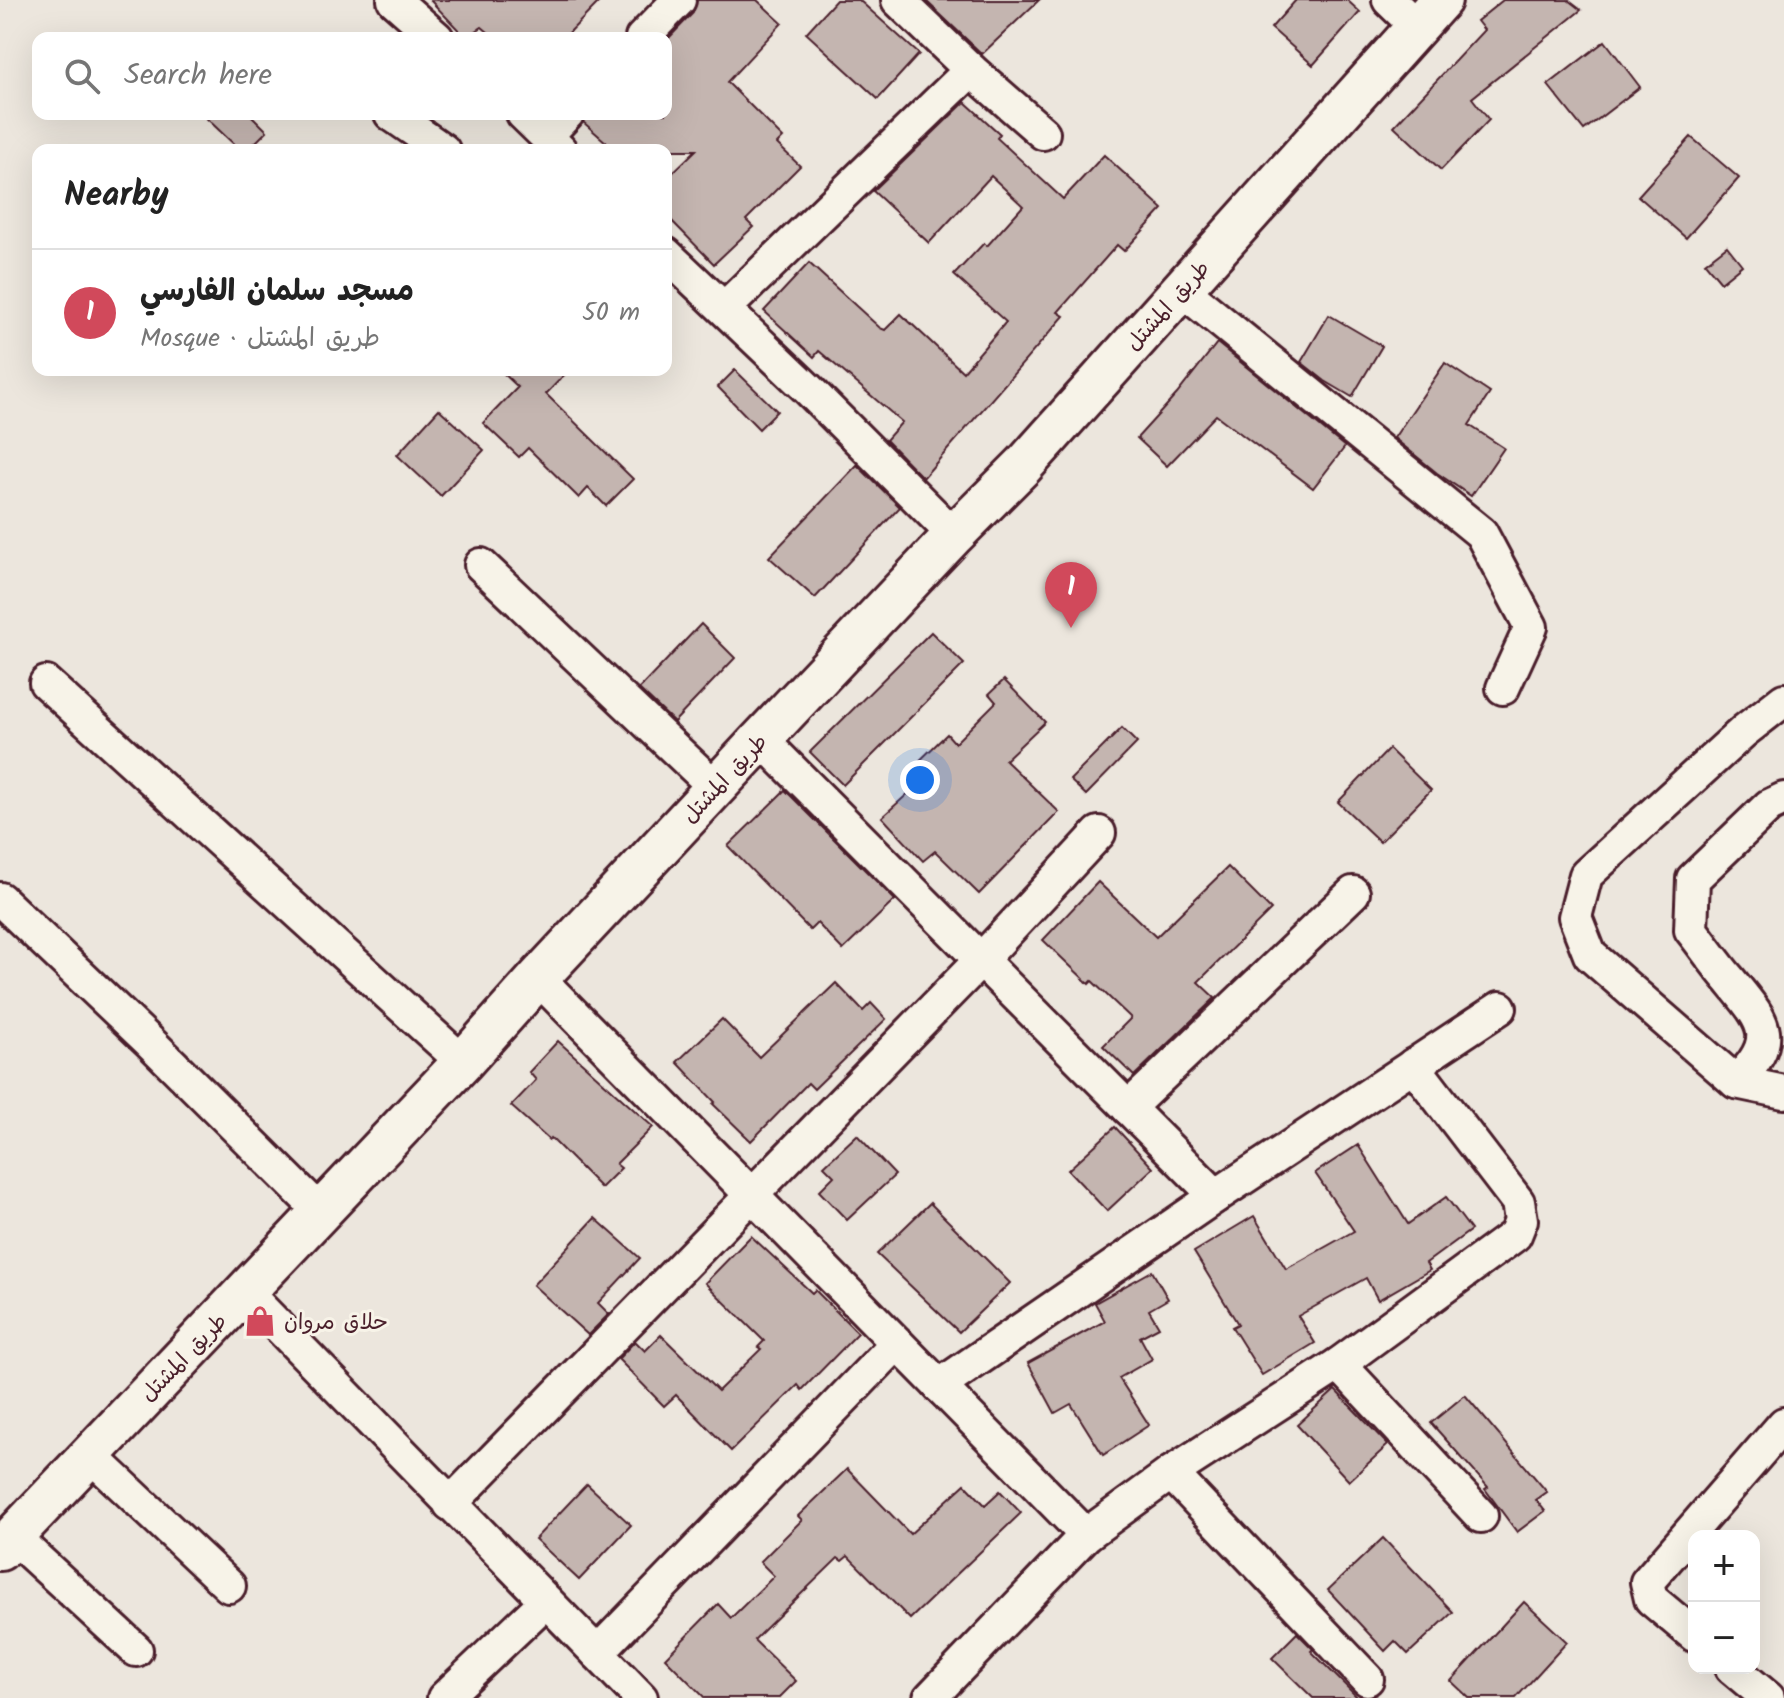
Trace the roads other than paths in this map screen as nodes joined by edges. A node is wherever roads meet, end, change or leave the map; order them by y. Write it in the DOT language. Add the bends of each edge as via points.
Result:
graph roads {
  1 [pos="394,0"];
  2 [pos="679,0"];
  3 [pos="898,0"];
  4 [pos="1415,9"];
  5 [pos="430,32"];
  6 [pos="648,32"];
  7 [pos="971,70"];
  8 [pos="400,120"];
  9 [pos="1043,133"];
  10 [pos="434,144"];
  11 [pos="672,259"];
  12 [pos="1181,289"];
  13 [pos="725,308"];
  14 [pos="954,535"];
  15 [pos="481,565"];
  16 [pos="46,683"];
  17 [pos="1503,688"];
  18 [pos="1784,700"];
  19 [pos="761,739"];
  20 [pos="716,788"];
  21 [pos="1784,799"];
  22 [pos="1099,833"];
  23 [pos="1353,893"];
  24 [pos="0,899"];
  25 [pos="980,961"];
  26 [pos="538,978"];
  27 [pos="1500,1008"];
  28 [pos="463,1062"];
  29 [pos="1413,1065"];
  30 [pos="1736,1082"];
  31 [pos="1784,1092"];
  32 [pos="1128,1108"];
  33 [pos="751,1196"];
  34 [pos="1216,1196"];
  35 [pos="320,1211"];
  36 [pos="245,1292"];
  37 [pos="897,1343"];
  38 [pos="1339,1364"];
  39 [pos="939,1386"];
  40 [pos="1784,1424"];
  41 [pos="90,1455"];
  42 [pos="1171,1473"];
  43 [pos="450,1504"];
  44 [pos="1481,1516"];
  45 [pos="1086,1535"];
  46 [pos="6,1543"];
  47 [pos="229,1586"];
  48 [pos="546,1601"];
  49 [pos="1688,1630"];
  50 [pos="136,1650"];
  51 [pos="597,1653"];
  52 [pos="1739,1674"];
  53 [pos="1367,1679"];
  54 [pos="639,1697"];
  55 [pos="444,1698"];
  56 [pos="930,1698"];
  57 [pos="1768,1698"];
  1 -- 5 [label="street"];
  2 -- 6 [label="street"];
  3 -- 7 [label="street"];
  4 -- 12 [label="main road, طريق المشتل"];
  7 -- 9 [label="street"];
  7 -- 13 [label="street"];
  8 -- 10 [label="street"];
  11 -- 13 [label="street"];
  12 -- 14 [label="main road, طريق المشتل"];
  12 -- 17 [label="street" via="1481,533 1531,627"];
  13 -- 14 [label="street"];
  14 -- 19 [label="main road, طريق المشتل"];
  15 -- 20 [label="street"];
  16 -- 28 [label="street"];
  18 -- 30 [label="street" via="1586,875 1575,917 1590,955"];
  19 -- 20 [label="main road, طريق المشتل"];
  19 -- 25 [label="street"];
  20 -- 26 [label="main road, طريق المشتل"];
  21 -- 30 [label="street" via="1769,806 1693,879 1691,930 1758,1014 1764,1039 1755,1064"];
  22 -- 25 [label="street"];
  23 -- 32 [label="street"];
  24 -- 35 [label="street"];
  25 -- 32 [label="street"];
  25 -- 33 [label="street"];
  26 -- 28 [label="main road, طريق المشتل"];
  26 -- 33 [label="street"];
  27 -- 29 [label="street"];
  28 -- 35 [label="main road, طريق المشتل"];
  29 -- 34 [label="street"];
  29 -- 38 [label="street" via="1518,1202 1521,1220 1515,1235"];
  30 -- 31 [label="street"];
  32 -- 34 [label="street"];
  33 -- 37 [label="street"];
  33 -- 43 [label="street"];
  34 -- 39 [label="street"];
  35 -- 36 [label="main road, طريق المشتل"];
  36 -- 41 [label="main road, طريق المشتل"];
  36 -- 43 [label="street"];
  37 -- 39 [label="street"];
  37 -- 51 [label="street"];
  38 -- 42 [label="street"];
  38 -- 44 [label="street"];
  39 -- 45 [label="street"];
  40 -- 49 [label="street" via="1647,1582 1651,1599"];
  41 -- 46 [label="main road, طريق المشتل"];
  41 -- 47 [label="street"];
  42 -- 45 [label="street"];
  42 -- 53 [label="street"];
  43 -- 48 [label="street"];
  45 -- 56 [label="street"];
  46 -- 50 [label="street"];
  48 -- 51 [label="street"];
  48 -- 55 [label="street"];
  51 -- 54 [label="street"];
  52 -- 57 [label="street"];
}
